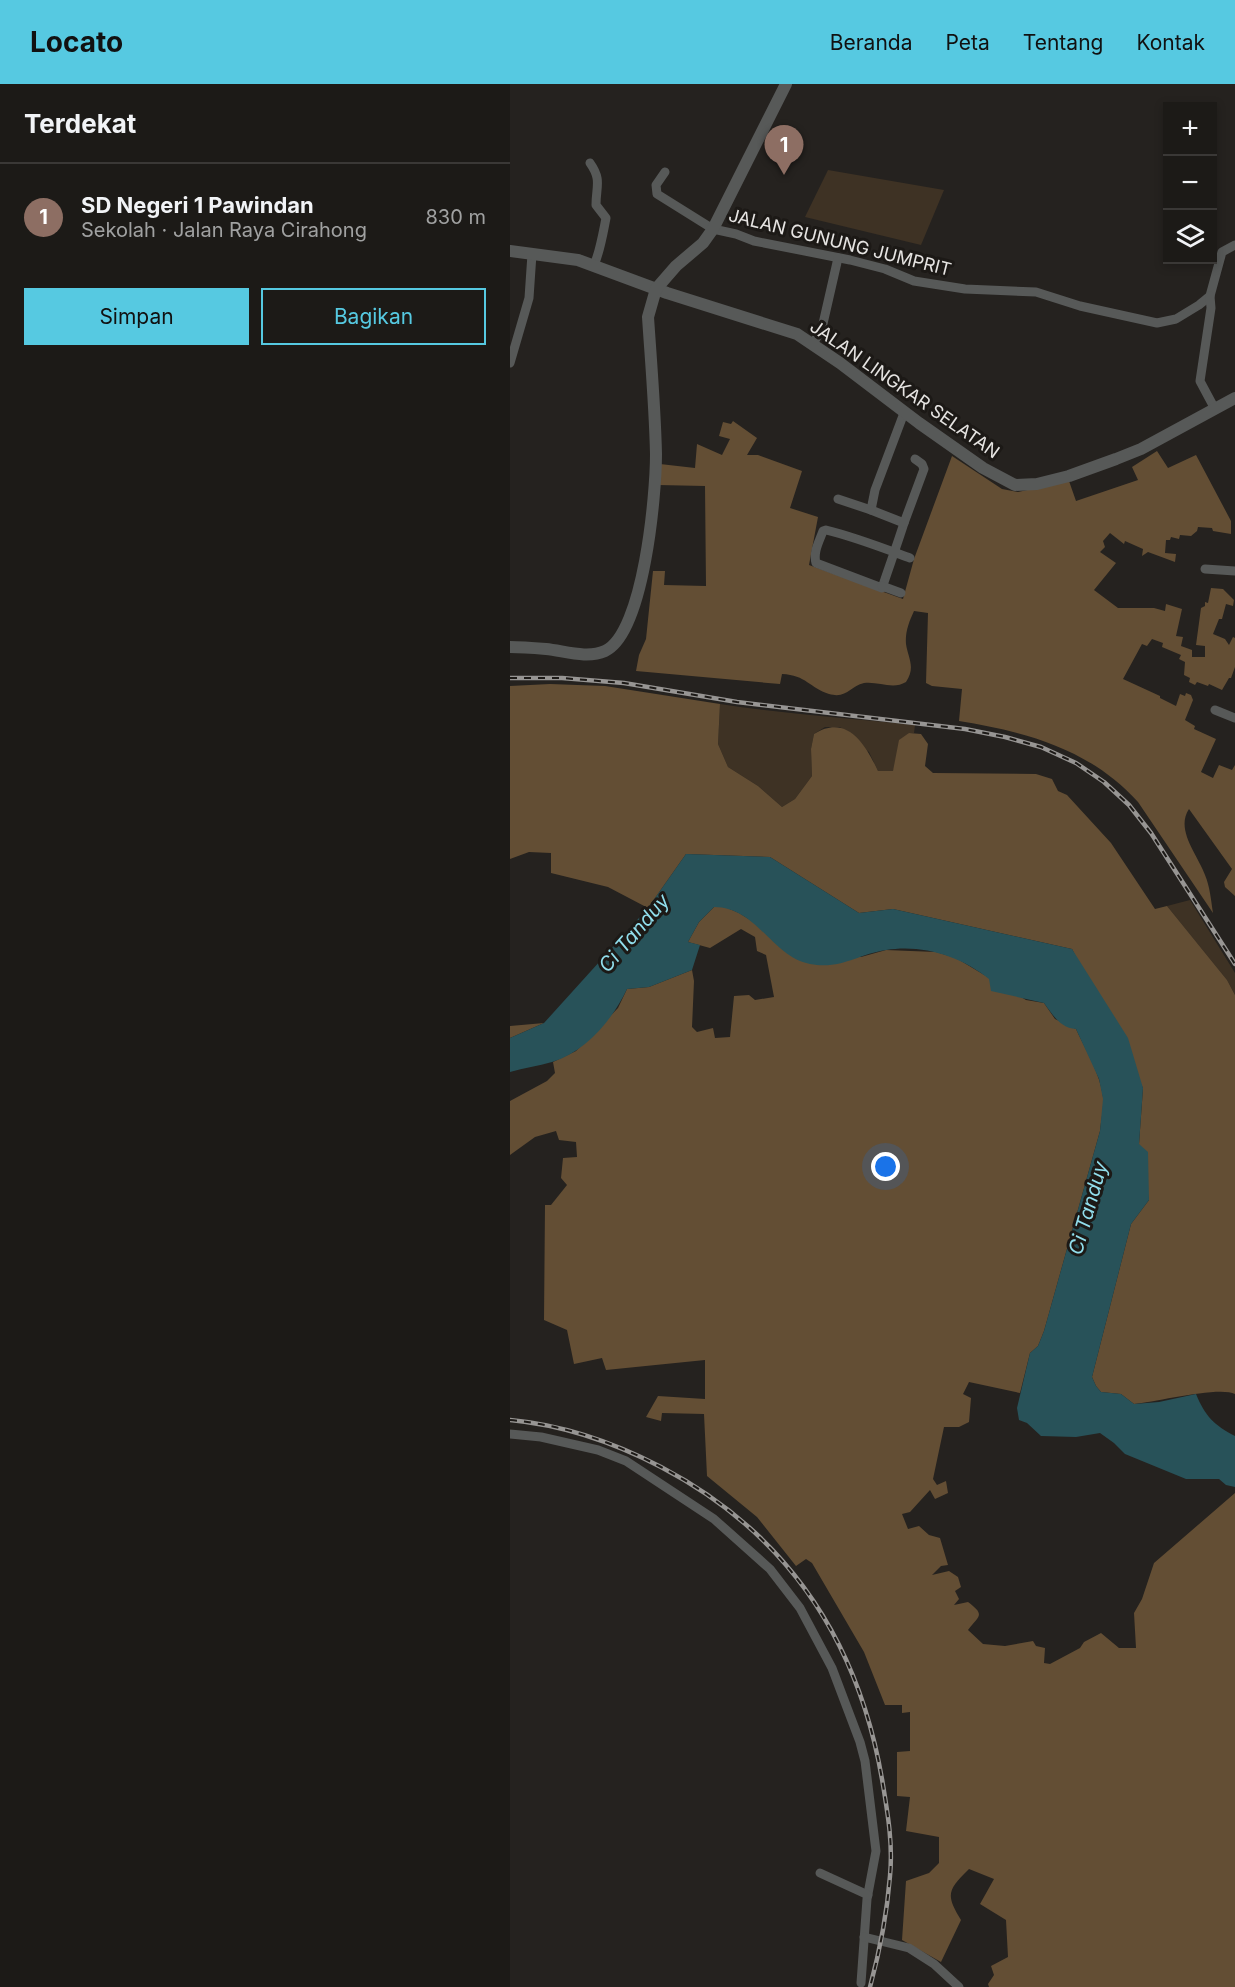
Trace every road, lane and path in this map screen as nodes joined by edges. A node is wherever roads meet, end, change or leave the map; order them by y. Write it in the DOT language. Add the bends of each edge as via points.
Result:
graph roads {
  1 [pos="786,84"];
  2 [pos="590,163"];
  3 [pos="665,172"];
  4 [pos="713,229"];
  5 [pos="1235,245"];
  6 [pos="510,251"];
  7 [pos="532,254"];
  8 [pos="838,258"];
  9 [pos="594,265"];
  10 [pos="656,289"];
  11 [pos="1210,296"];
  12 [pos="813,344"];
  13 [pos="510,363"];
  14 [pos="1235,398"];
  15 [pos="1215,409"];
  16 [pos="904,412"];
  17 [pos="915,459"];
  18 [pos="838,499"];
  19 [pos="871,510"];
  20 [pos="904,523"];
  21 [pos="894,552"];
  22 [pos="910,558"];
  23 [pos="1205,569"];
  24 [pos="1235,571"];
  25 [pos="882,586"];
  26 [pos="901,593"];
  27 [pos="510,647"];
  28 [pos="1215,710"];
  29 [pos="1235,718"];
  30 [pos="510,1434"];
  31 [pos="820,1873"];
  32 [pos="868,1895"];
  33 [pos="864,1937"];
  34 [pos="861,1983"];
  35 [pos="958,1987"];
  1 -- 4 [label="street"];
  2 -- 9 [label="street" via="598,179 596,204 606,218"];
  3 -- 4 [label="street, JALAN GUNUNG JUMPRIT" via="656,185 657,194"];
  4 -- 8 [label="street, JALAN GUNUNG JUMPRIT" via="776,247"];
  4 -- 10 [label="street"];
  5 -- 11 [label="street" via="1222,252"];
  6 -- 7 [label="street, JALAN LINGKAR SELATAN"];
  7 -- 9 [label="street, JALAN LINGKAR SELATAN"];
  7 -- 13 [label="street" via="529,298"];
  8 -- 11 [label="street, JALAN GUNUNG JUMPRIT" via="885,269 914,281 965,289 1036,292 1157,323 1176,319"];
  8 -- 12 [label="street" via="822,328"];
  9 -- 10 [label="street, JALAN LINGKAR SELATAN"];
  10 -- 12 [label="street, JALAN LINGKAR SELATAN" via="787,330"];
  10 -- 27 [label="street" via="648,317 656,456 654,485 647,550 638,598 628,625 612,648 593,655"];
  11 -- 15 [label="street" via="1200,381"];
  12 -- 16 [label="street, JALAN LINGKAR SELATAN"];
  14 -- 15 [label="street, JALAN LINGKAR SELATAN"];
  15 -- 16 [label="street, JALAN LINGKAR SELATAN" via="1124,456 1069,476 1023,486 983,468"];
  16 -- 19 [label="street"];
  17 -- 20 [label="street" via="924,469"];
  18 -- 19 [label="street"];
  19 -- 20 [label="street"];
  20 -- 21 [label="street"];
  21 -- 22 [label="street"];
  21 -- 25 [label="street"];
  21 -- 25 [label="street" via="826,530 815,552 816,563"];
  23 -- 24 [label="street"];
  25 -- 26 [label="street"];
  28 -- 29 [label="street"];
  30 -- 32 [label="street" via="598,1450 626,1461 714,1519 788,1589 832,1668 863,1752 876,1846"];
  31 -- 32 [label="street"];
  32 -- 33 [label="street"];
  33 -- 34 [label="street"];
  33 -- 35 [label="street" via="909,1948 934,1964"];
}
